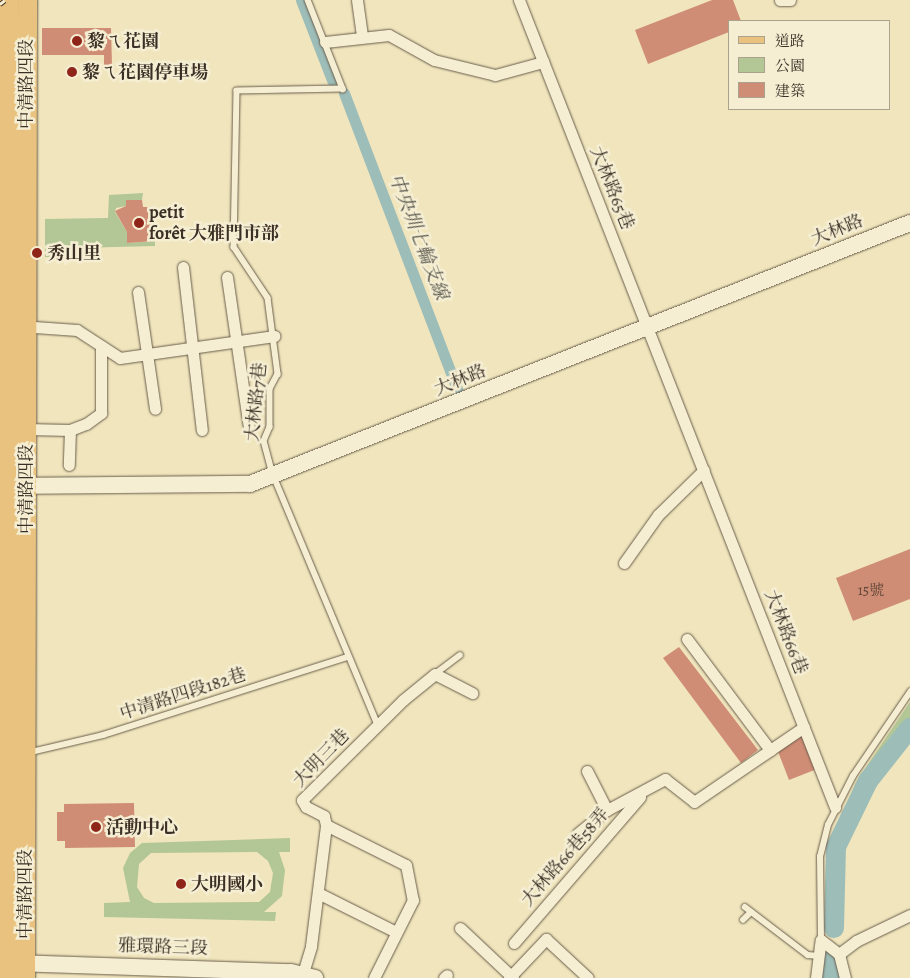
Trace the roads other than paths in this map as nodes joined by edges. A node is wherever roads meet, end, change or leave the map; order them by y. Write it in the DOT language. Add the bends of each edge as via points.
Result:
graph roads {
  1 [pos="27,0"];
  2 [pos="308,0"];
  3 [pos="357,0"];
  4 [pos="519,0"];
  5 [pos="780,0"];
  6 [pos="790,0"];
  7 [pos="5,5"];
  8 [pos="362,36"];
  9 [pos="325,42"];
  10 [pos="543,62"];
  11 [pos="910,223"];
  12 [pos="183,267"];
  13 [pos="226,277"];
  14 [pos="138,292"];
  15 [pos="11,324"];
  16 [pos="648,326"];
  17 [pos="274,336"];
  18 [pos="236,341"];
  19 [pos="101,346"];
  20 [pos="192,347"];
  21 [pos="147,354"];
  22 [pos="155,408"];
  23 [pos="248,427"];
  24 [pos="26,429"];
  25 [pos="70,430"];
  26 [pos="202,430"];
  27 [pos="70,465"];
  28 [pos="704,470"];
  29 [pos="273,474"];
  30 [pos="17,486"];
  31 [pos="624,564"];
  32 [pos="4,633"];
  33 [pos="687,639"];
  34 [pos="460,655"];
  35 [pos="348,657"];
  36 [pos="435,674"];
  37 [pos="910,692"];
  38 [pos="472,693"];
  39 [pos="11,712"];
  40 [pos="378,725"];
  41 [pos="804,727"];
  42 [pos="770,750"];
  43 [pos="25,753"];
  44 [pos="587,772"];
  45 [pos="643,793"];
  46 [pos="835,806"];
  47 [pos="607,810"];
  48 [pos="326,825"];
  49 [pos="577,834"];
  50 [pos="318,893"];
  51 [pos="745,907"];
  52 [pos="751,912"];
  53 [pos="910,915"];
  54 [pos="743,920"];
  55 [pos="460,928"];
  56 [pos="396,932"];
  57 [pos="821,940"];
  58 [pos="514,943"];
  59 [pos="839,954"];
  60 [pos="820,956"];
  61 [pos="12,970"];
  62 [pos="155,972"];
  63 [pos="268,975"];
  64 [pos="309,975"];
  65 [pos="846,976"];
  66 [pos="374,978"];
  67 [pos="511,978"];
  68 [pos="588,978"];
  69 [pos="816,978"];
  1 -- 15 [label="main road, 中清路四段"];
  2 -- 9 [label="lane, 大林路7巷"];
  3 -- 8 [label="street"];
  4 -- 10 [label="street, 大林路65巷"];
  5 -- 6 [label="street"];
  7 -- 15 [label="main road, 中清路四段"];
  8 -- 9 [label="street"];
  8 -- 10 [label="street" via="389,35 434,60 495,75"];
  9 -- 17 [label="lane, 大林路7巷" via="343,89 237,91 234,247 268,298"];
  10 -- 16 [label="street, 大林路65巷"];
  11 -- 16 [label="street, 大林路"];
  12 -- 20 [label="street"];
  13 -- 18 [label="street"];
  14 -- 21 [label="street"];
  15 -- 19 [label="street" via="77,330"];
  15 -- 24 [label="main road, 中清路四段"];
  15 -- 30 [label="main road, 中清路四段"];
  16 -- 28 [label="street, 大林路66巷"];
  16 -- 29 [label="street, 大林路"];
  17 -- 18 [label="street"];
  17 -- 29 [label="lane, 大林路7巷" via="278,374 270,389 270,427 264,441"];
  18 -- 20 [label="street"];
  18 -- 23 [label="street"];
  19 -- 21 [label="street" via="120,358"];
  19 -- 25 [label="street" via="101,413"];
  20 -- 21 [label="street"];
  20 -- 26 [label="street"];
  21 -- 22 [label="street"];
  24 -- 25 [label="street"];
  24 -- 30 [label="main road, 中清路四段"];
  25 -- 27 [label="street"];
  28 -- 31 [label="street" via="658,515"];
  28 -- 41 [label="street, 大林路66巷"];
  29 -- 30 [label="street, 大林路" via="250,484 192,487"];
  29 -- 35 [label="lane, 大林路7巷"];
  30 -- 32 [label="main road, 中清路四段"];
  30 -- 39 [label="main road, 中清路四段"];
  32 -- 39 [label="main road, 中清路四段"];
  33 -- 42 [label="street"];
  34 -- 36 [label="lane, 大明三巷"];
  35 -- 40 [label="lane, 大林路7巷"];
  35 -- 43 [label="lane, 中清路四段182巷" via="103,735"];
  36 -- 38 [label="street"];
  36 -- 40 [label="street, 大明三巷"];
  37 -- 46 [label="lane"];
  39 -- 43 [label="main road, 中清路四段"];
  39 -- 61 [label="main road, 中清路四段"];
  40 -- 48 [label="street, 大明三巷" via="302,800 306,807 324,816"];
  41 -- 42 [label="street, 大林路66巷58弄"];
  41 -- 46 [label="street, 大林路66巷"];
  42 -- 45 [label="street, 大林路66巷58弄" via="694,802 664,779"];
  43 -- 61 [label="main road, 中清路四段"];
  44 -- 47 [label="street, 大林路66巷58弄"];
  45 -- 47 [label="street, 大林路66巷58弄"];
  45 -- 58 [label="street, 大林路66巷58弄"];
  46 -- 57 [label="lane" via="820,857"];
  47 -- 49 [label="street, 大林路66巷58弄"];
  48 -- 50 [label="street"];
  48 -- 56 [label="street" via="406,865 413,900"];
  50 -- 56 [label="street"];
  50 -- 64 [label="street"];
  51 -- 52 [label="lane"];
  52 -- 54 [label="lane"];
  52 -- 60 [label="lane" via="808,955"];
  53 -- 59 [label="street" via="856,941"];
  55 -- 67 [label="street"];
  56 -- 66 [label="street"];
  57 -- 59 [label="street"];
  57 -- 60 [label="street"];
  59 -- 65 [label="street"];
  60 -- 69 [label="street"];
  61 -- 62 [label="street, 雅環路三段"];
  62 -- 63 [label="street, 雅環路三段"];
  63 -- 64 [label="street, 雅環路三段"];
  67 -- 68 [label="street" via="546,939"];
}
